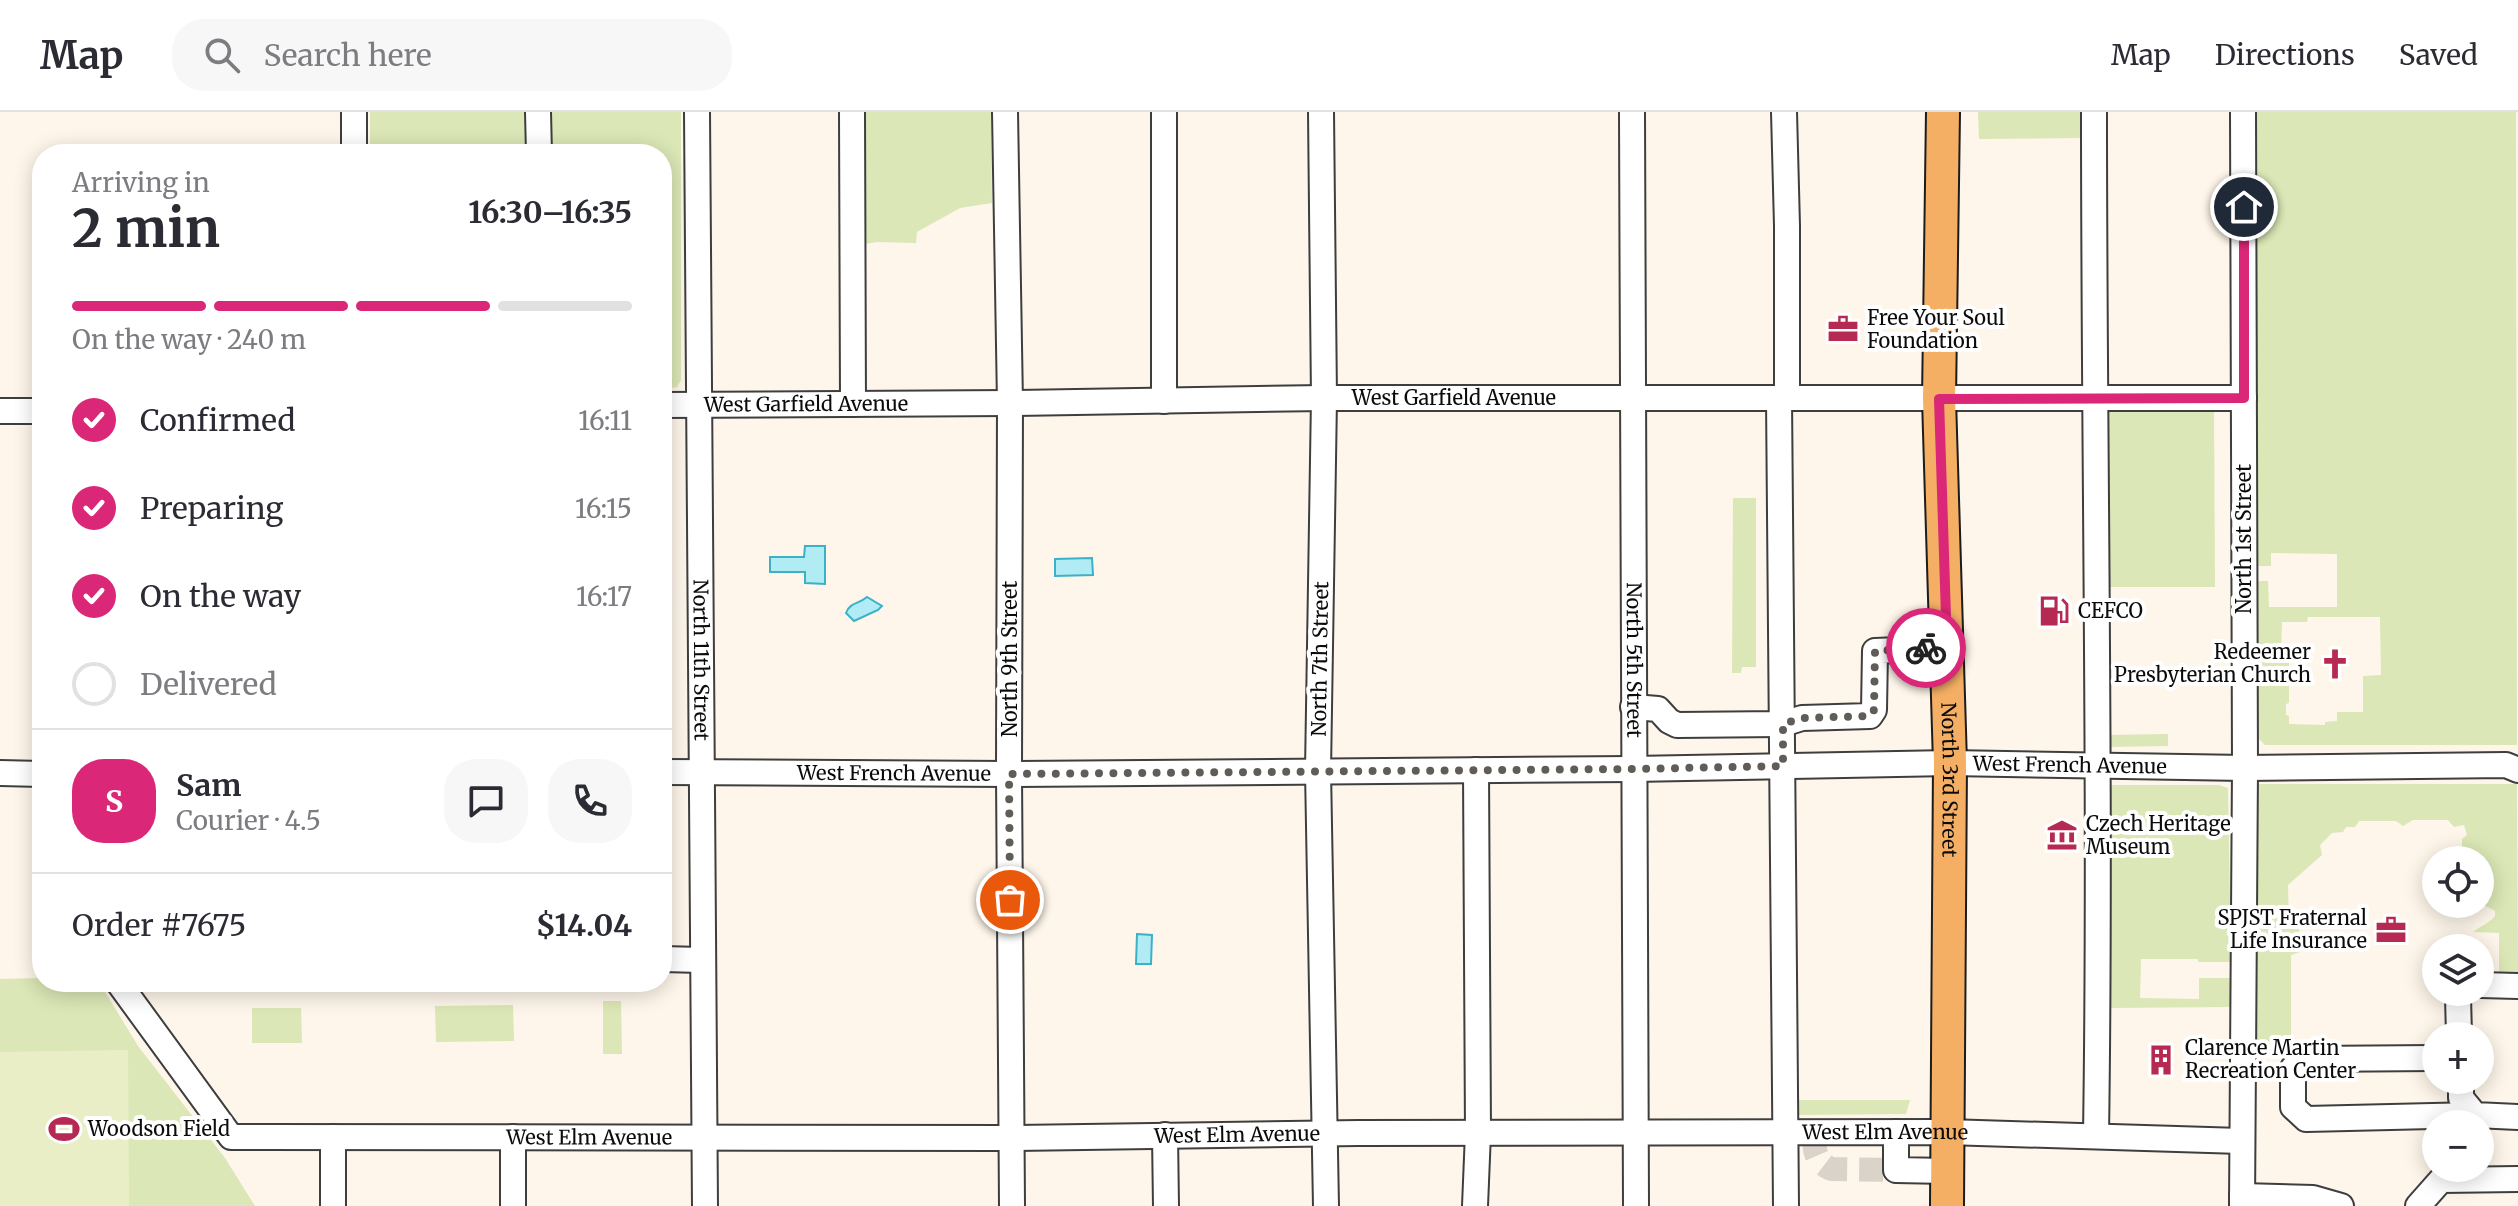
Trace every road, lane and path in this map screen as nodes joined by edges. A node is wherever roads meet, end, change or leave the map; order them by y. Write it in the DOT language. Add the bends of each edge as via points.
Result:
graph roads {
  1 [pos="354,112"];
  2 [pos="538,112"];
  3 [pos="697,112"];
  4 [pos="852,112"];
  5 [pos="1005,112"];
  6 [pos="1164,112"];
  7 [pos="1321,112"];
  8 [pos="1632,112"];
  9 [pos="1784,112"];
  10 [pos="1943,112"];
  11 [pos="2094,112"];
  12 [pos="2243,112"];
  13 [pos="354,144"];
  14 [pos="539,144"];
  15 [pos="1324,398"];
  16 [pos="1634,398"];
  17 [pos="1783,398"];
  18 [pos="2244,398"];
  19 [pos="1939,399"];
  20 [pos="2094,399"];
  21 [pos="1164,401"];
  22 [pos="1010,403"];
  23 [pos="853,404"];
  24 [pos="672,405"];
  25 [pos="700,405"];
  26 [pos="0,411"];
  27 [pos="32,411"];
  28 [pos="1947,648"];
  29 [pos="1633,707"];
  30 [pos="1783,724"];
  31 [pos="1721,725"];
  32 [pos="1950,763"];
  33 [pos="1783,766"];
  34 [pos="2099,767"];
  35 [pos="1721,768"];
  36 [pos="2245,768"];
  37 [pos="1633,769"];
  38 [pos="1476,770"];
  39 [pos="2518,770"];
  40 [pos="1318,771"];
  41 [pos="672,772"];
  42 [pos="700,772"];
  43 [pos="0,773"];
  44 [pos="32,774"];
  45 [pos="1009,774"];
  46 [pos="672,959"];
  47 [pos="702,960"];
  48 [pos="2494,985"];
  49 [pos="2518,986"];
  50 [pos="125,992"];
  51 [pos="2422,1058"];
  52 [pos="2422,1116"];
  53 [pos="2494,1116"];
  54 [pos="2518,1117"];
  55 [pos="1636,1131"];
  56 [pos="1786,1132"];
  57 [pos="1896,1132"];
  58 [pos="1947,1132"];
  59 [pos="1326,1133"];
  60 [pos="1478,1133"];
  61 [pos="1165,1135"];
  62 [pos="2096,1136"];
  63 [pos="333,1137"];
  64 [pos="513,1137"];
  65 [pos="703,1137"];
  66 [pos="1011,1138"];
  67 [pos="2241,1141"];
  68 [pos="1947,1171"];
  69 [pos="2518,1179"];
  70 [pos="2242,1201"];
  71 [pos="2294,1202"];
  72 [pos="333,1206"];
  73 [pos="513,1206"];
  74 [pos="705,1206"];
  75 [pos="1012,1206"];
  76 [pos="1166,1206"];
  77 [pos="1326,1206"];
  78 [pos="1475,1206"];
  79 [pos="1636,1206"];
  80 [pos="1786,1206"];
  81 [pos="1947,1206"];
  82 [pos="2341,1206"];
  83 [pos="2418,1206"];
  1 -- 13 [label="street"];
  2 -- 14 [label="street"];
  3 -- 25 [label="street, North 11th Street"];
  4 -- 23 [label="street"];
  5 -- 22 [label="street, North 9th Street"];
  6 -- 21 [label="street"];
  7 -- 15 [label="street, North 7th Street"];
  8 -- 16 [label="street, North 5th Street"];
  9 -- 17 [label="street"];
  10 -- 19 [label="main road, North 3rd Street"];
  11 -- 20 [label="street"];
  12 -- 18 [label="street, North 1st Street"];
  15 -- 16 [label="street, West Garfield Avenue"];
  15 -- 21 [label="street, West Garfield Avenue"];
  15 -- 40 [label="street, North 7th Street"];
  16 -- 17 [label="street, West Garfield Avenue"];
  16 -- 29 [label="street, North 5th Street"];
  17 -- 19 [label="street, West Garfield Avenue"];
  17 -- 30 [label="street"];
  18 -- 20 [label="street, West Garfield Avenue"];
  18 -- 36 [label="street, North 1st Street"];
  19 -- 20 [label="street, West Garfield Avenue"];
  19 -- 28 [label="main road, North 3rd Street"];
  20 -- 34 [label="street"];
  21 -- 22 [label="street, West Garfield Avenue"];
  22 -- 23 [label="street, West Garfield Avenue"];
  22 -- 45 [label="street, North 9th Street"];
  23 -- 25 [label="street, West Garfield Avenue"];
  24 -- 25 [label="street, West Garfield Avenue"];
  25 -- 42 [label="street, North 11th Street"];
  26 -- 27 [label="street"];
  28 -- 30 [label="street" via="1875,651 1870,716 1802,718"];
  28 -- 32 [label="main road, North 3rd Street"];
  29 -- 31 [label="street" via="1658,709 1677,725"];
  29 -- 37 [label="street, North 5th Street"];
  30 -- 31 [label="street"];
  30 -- 33 [label="street"];
  31 -- 35 [label="street"];
  32 -- 33 [label="street, West French Avenue"];
  32 -- 34 [label="street, West French Avenue"];
  32 -- 58 [label="main road, North 3rd Street"];
  33 -- 35 [label="street, West French Avenue"];
  33 -- 56 [label="street"];
  34 -- 36 [label="street, West French Avenue"];
  34 -- 62 [label="street"];
  35 -- 37 [label="street, West French Avenue"];
  36 -- 39 [label="street, West French Avenue" via="2506,765"];
  36 -- 67 [label="street, North 1st Street"];
  37 -- 38 [label="street, West French Avenue"];
  37 -- 55 [label="street, North 5th Street"];
  38 -- 40 [label="street, West French Avenue"];
  38 -- 60 [label="street"];
  40 -- 45 [label="street, West French Avenue"];
  40 -- 59 [label="street, North 7th Street"];
  41 -- 42 [label="street, West French Avenue"];
  42 -- 45 [label="street, West French Avenue"];
  42 -- 47 [label="street, North 11th Street"];
  43 -- 44 [label="street"];
  45 -- 66 [label="street, North 9th Street"];
  46 -- 47 [label="street"];
  47 -- 65 [label="street, North 11th Street"];
  48 -- 49 [label="street"];
  50 -- 63 [label="street, West Elm Avenue" via="231,1137"];
  51 -- 52 [label="street" via="2306,1059 2293,1068 2293,1107 2306,1119"];
  53 -- 54 [label="street"];
  55 -- 56 [label="street, West Elm Avenue"];
  55 -- 60 [label="street, West Elm Avenue"];
  55 -- 79 [label="street, North 5th Street"];
  56 -- 57 [label="street, West Elm Avenue"];
  56 -- 80 [label="street"];
  57 -- 58 [label="street, West Elm Avenue"];
  57 -- 68 [label="street" via="1896,1170"];
  58 -- 62 [label="street, West Elm Avenue"];
  58 -- 68 [label="main road, North 3rd Street"];
  59 -- 60 [label="street, West Elm Avenue"];
  59 -- 61 [label="street, West Elm Avenue"];
  59 -- 77 [label="street, North 7th Street"];
  60 -- 78 [label="street"];
  61 -- 66 [label="street, West Elm Avenue"];
  61 -- 76 [label="street"];
  62 -- 67 [label="street, West Elm Avenue"];
  63 -- 64 [label="street, West Elm Avenue"];
  63 -- 72 [label="street"];
  64 -- 65 [label="street, West Elm Avenue"];
  64 -- 73 [label="street"];
  65 -- 66 [label="street, West Elm Avenue"];
  65 -- 74 [label="street, North 11th Street"];
  66 -- 75 [label="street, North 9th Street"];
  67 -- 70 [label="street, North 1st Street"];
  68 -- 81 [label="main road, North 3rd Street"];
  69 -- 83 [label="street" via="2441,1180"];
  70 -- 71 [label="street"];
  71 -- 82 [label="street" via="2313,1198"];
}
